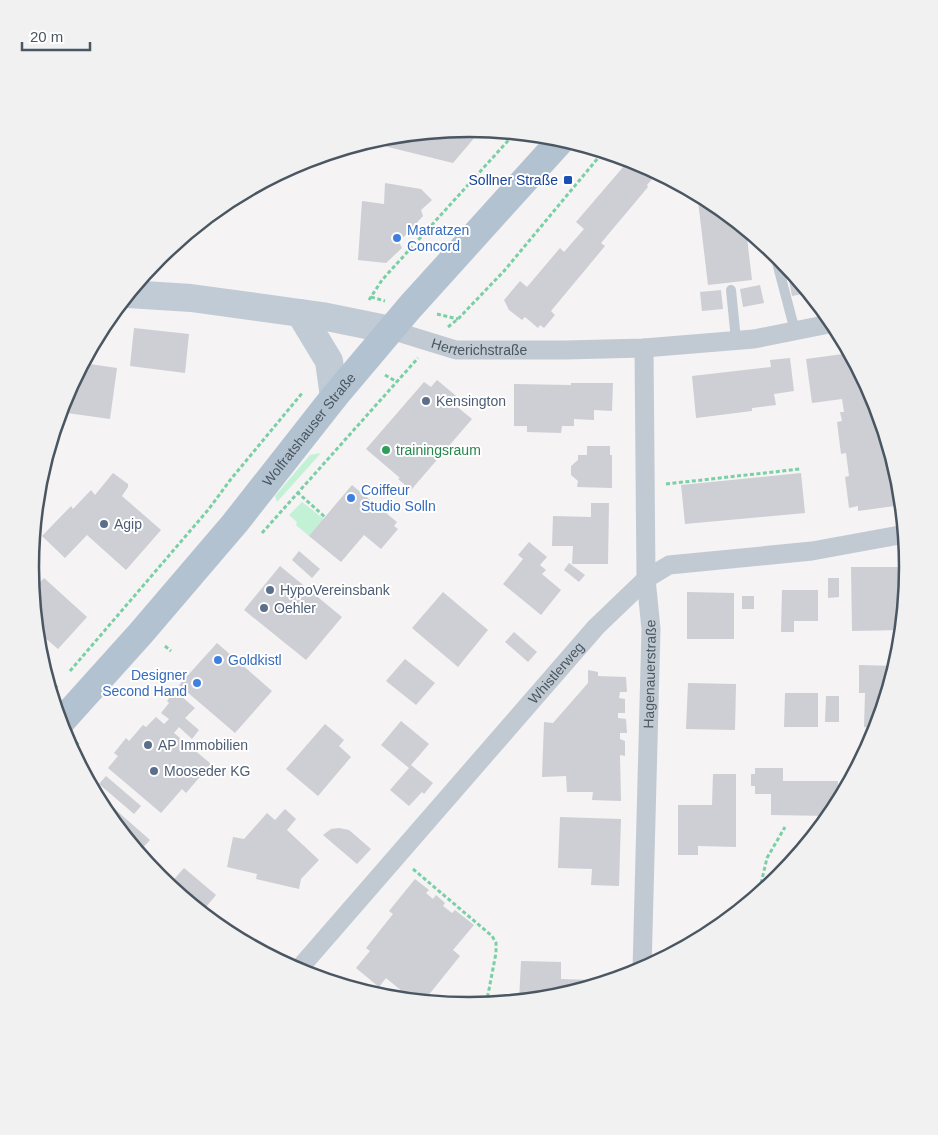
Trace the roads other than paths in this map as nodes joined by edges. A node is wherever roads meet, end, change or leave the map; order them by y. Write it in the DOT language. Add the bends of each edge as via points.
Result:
graph roads {
  1 [pos="555,147"];
  2 [pos="779,269"];
  3 [pos="731,290"];
  4 [pos="137,295"];
  5 [pos="300,313"];
  6 [pos="825,325"];
  7 [pos="391,330"];
  8 [pos="795,331"];
  9 [pos="736,340"];
  10 [pos="644,348"];
  11 [pos="334,397"];
  12 [pos="898,535"];
  13 [pos="646,579"];
  14 [pos="66,716"];
  15 [pos="642,961"];
  16 [pos="303,964"];
  1 -- 7 [label="main road, Wolfratshauser Straße"];
  2 -- 8 [label="lane"];
  3 -- 9 [label="lane"];
  4 -- 5 [label="main road, Herterichstraße" via="192,298"];
  5 -- 7 [label="main road, Herterichstraße"];
  5 -- 11 [label="main road" via="329,361"];
  6 -- 8 [label="street, Herterichstraße"];
  7 -- 10 [label="street, Herterichstraße" via="456,350"];
  7 -- 11 [label="main road, Wolfratshauser Straße"];
  8 -- 9 [label="street, Herterichstraße"];
  9 -- 10 [label="street, Herterichstraße"];
  10 -- 13 [label="street, Hagenauerstraße"];
  11 -- 14 [label="main road, Wolfratshauser Straße" via="235,522 141,634"];
  12 -- 13 [label="street, Whistlerweg" via="812,551 669,565"];
  13 -- 15 [label="street, Hagenauerstraße" via="651,629"];
  13 -- 16 [label="street, Whistlerweg" via="596,627"];
}
